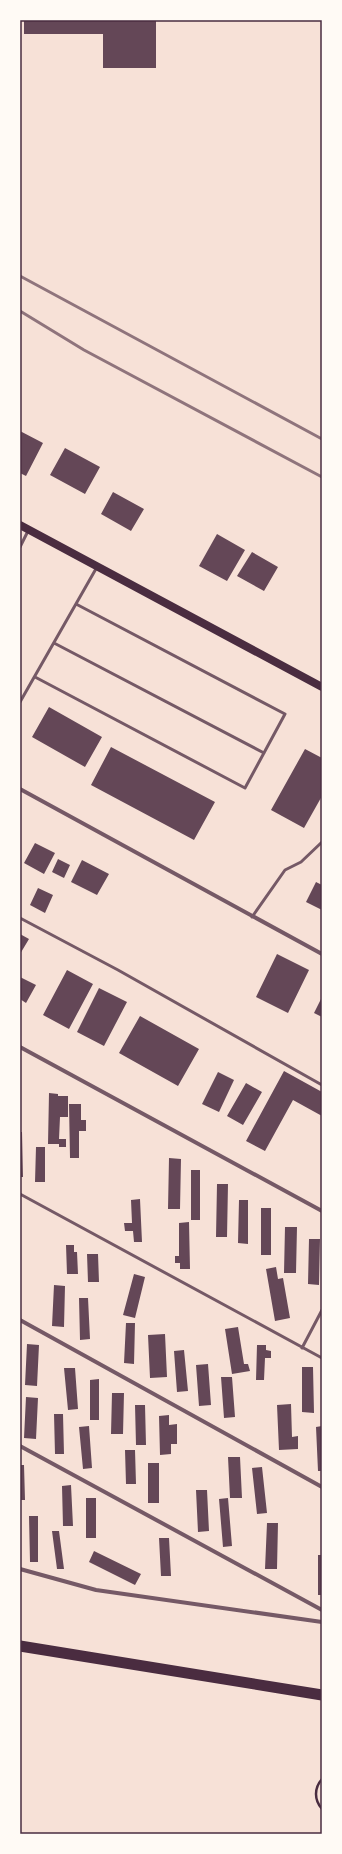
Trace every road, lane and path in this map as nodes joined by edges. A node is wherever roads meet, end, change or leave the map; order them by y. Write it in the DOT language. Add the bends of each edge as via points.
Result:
graph roads {
  1 [pos="20,525"];
  2 [pos="29,529"];
  3 [pos="20,547"];
  4 [pos="97,567"];
  5 [pos="76,604"];
  6 [pos="54,643"];
  7 [pos="35,677"];
  8 [pos="322,687"];
  9 [pos="20,702"];
  10 [pos="264,753"];
  11 [pos="20,789"];
  12 [pos="322,842"];
  13 [pos="252,917"];
  14 [pos="20,918"];
  15 [pos="322,954"];
  16 [pos="20,1047"];
  17 [pos="322,1086"];
  18 [pos="20,1194"];
  19 [pos="322,1211"];
  20 [pos="322,1310"];
  21 [pos="20,1320"];
  22 [pos="302,1348"];
  23 [pos="322,1358"];
  24 [pos="20,1446"];
  25 [pos="322,1487"];
  26 [pos="20,1569"];
  27 [pos="322,1610"];
  28 [pos="322,1622"];
  29 [pos="20,1646"];
  30 [pos="322,1695"];
  31 [pos="322,1779"];
  32 [pos="322,1809"];
  1 -- 2 [label="main road"];
  2 -- 3 [label="lane"];
  2 -- 4 [label="main road"];
  4 -- 5 [label="lane"];
  4 -- 8 [label="main road"];
  5 -- 6 [label="lane"];
  5 -- 10 [label="lane" via="285,714"];
  6 -- 7 [label="lane"];
  6 -- 10 [label="lane"];
  7 -- 9 [label="lane"];
  7 -- 10 [label="lane" via="245,788"];
  11 -- 13 [label="street"];
  12 -- 13 [label="lane" via="301,862 285,870"];
  13 -- 15 [label="street"];
  14 -- 17 [label="lane" via="118,970"];
  16 -- 19 [label="street"];
  18 -- 22 [label="lane"];
  20 -- 22 [label="lane"];
  21 -- 25 [label="street"];
  22 -- 23 [label="lane"];
  24 -- 27 [label="street"];
  26 -- 28 [label="street" via="96,1590"];
  29 -- 30 [label="highway"];
  31 -- 32 [label="path" via="316,1790 317,1803"];
}
